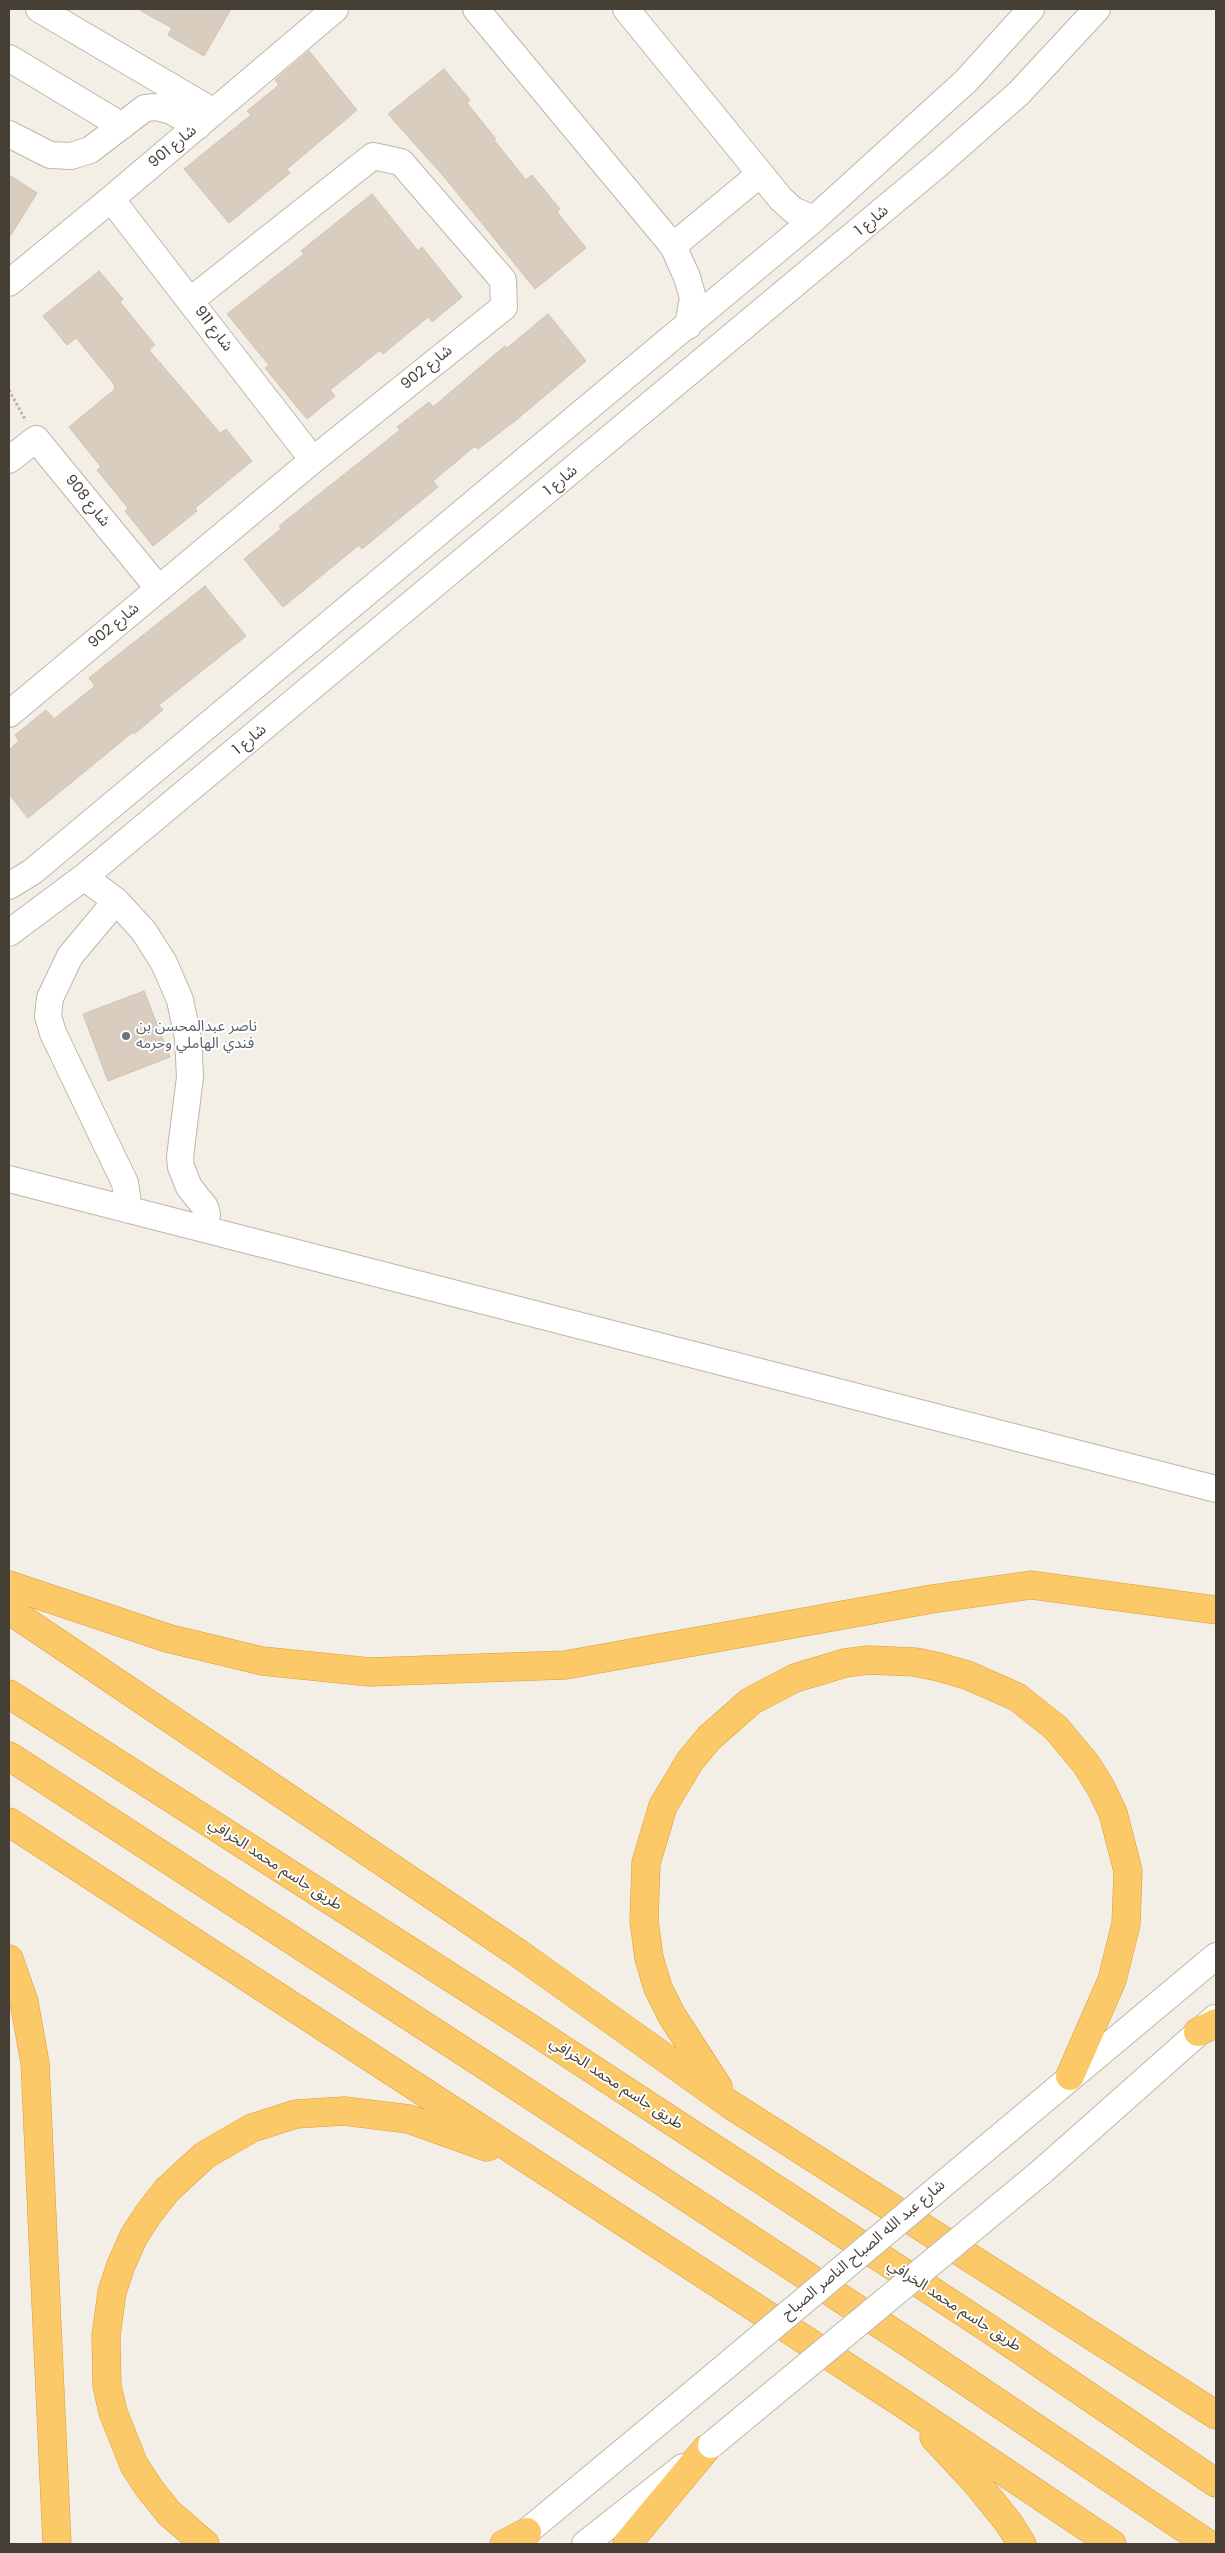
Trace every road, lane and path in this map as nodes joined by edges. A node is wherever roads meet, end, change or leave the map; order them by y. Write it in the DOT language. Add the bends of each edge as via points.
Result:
graph roads {
  1 [pos="39,9"];
  2 [pos="476,9"];
  3 [pos="626,9"];
  4 [pos="1031,9"];
  5 [pos="1097,9"];
  6 [pos="321,14"];
  7 [pos="9,58"];
  8 [pos="145,72"];
  9 [pos="145,108"];
  10 [pos="206,119"];
  11 [pos="122,126"];
  12 [pos="9,134"];
  13 [pos="760,174"];
  14 [pos="112,199"];
  15 [pos="814,220"];
  16 [pos="673,246"];
  17 [pos="9,283"];
  18 [pos="191,300"];
  19 [pos="688,326"];
  20 [pos="9,390"];
  21 [pos="36,439"];
  22 [pos="9,460"];
  23 [pos="313,460"];
  24 [pos="460,517"];
  25 [pos="159,589"];
  26 [pos="401,616"];
  27 [pos="9,714"];
  28 [pos="84,877"];
  29 [pos="9,886"];
  30 [pos="116,901"];
  31 [pos="9,933"];
  32 [pos="9,1179"];
  33 [pos="128,1210"];
  34 [pos="204,1229"];
  35 [pos="1216,1489"];
  36 [pos="9,1584"];
  37 [pos="9,1610"];
  38 [pos="1216,1610"];
  39 [pos="9,1694"];
  40 [pos="9,1756"];
  41 [pos="9,1822"];
  42 [pos="1216,1956"];
  43 [pos="9,1959"];
  44 [pos="1210,2024"];
  45 [pos="1070,2076"];
  46 [pos="731,2105"];
  47 [pos="538,2168"];
  48 [pos="902,2403"];
  49 [pos="1216,2415"];
  50 [pos="708,2447"];
  51 [pos="1216,2483"];
  52 [pos="514,2540"];
  53 [pos="57,2544"];
  54 [pos="205,2544"];
  55 [pos="585,2544"];
  56 [pos="626,2544"];
  57 [pos="1022,2544"];
  58 [pos="1112,2544"];
  59 [pos="1208,2544"];
  1 -- 8 [label="street"];
  2 -- 16 [label="street"];
  3 -- 13 [label="street"];
  4 -- 15 [label="street" via="966,81"];
  5 -- 26 [label="street, شارع 1" via="1019,93 936,166"];
  6 -- 10 [label="street, شارع 901"];
  7 -- 11 [label="street"];
  8 -- 9 [label="street"];
  8 -- 10 [label="street"];
  9 -- 10 [label="street" via="157,107"];
  9 -- 11 [label="street"];
  10 -- 14 [label="street, شارع 901"];
  11 -- 12 [label="street" via="90,150 71,156 50,155"];
  13 -- 15 [label="street" via="793,210"];
  13 -- 16 [label="street"];
  14 -- 17 [label="street, شارع 901"];
  14 -- 18 [label="street, شارع 911"];
  15 -- 19 [label="street"];
  16 -- 19 [label="street" via="693,298"];
  18 -- 23 [label="street, شارع 911"];
  18 -- 23 [label="street, شارع 902" via="373,156 401,162 503,280 504,306"];
  19 -- 24 [label="street"];
  20 -- 21 [label="path"];
  21 -- 22 [label="street"];
  21 -- 25 [label="street, شارع 908"];
  23 -- 25 [label="street, شارع 902"];
  24 -- 26 [label="street" via="433,556 399,590 396,601"];
  24 -- 29 [label="street" via="32,872"];
  25 -- 27 [label="street, شارع 902"];
  26 -- 28 [label="street, شارع 1"];
  28 -- 30 [label="street"];
  28 -- 31 [label="street, شارع 1"];
  30 -- 33 [label="street" via="70,956 50,998 48,1016 53,1033 125,1183"];
  30 -- 34 [label="street" via="155,946 180,1000 188,1038 190,1078 181,1167 189,1187 205,1207"];
  32 -- 33 [label="street"];
  33 -- 34 [label="street"];
  34 -- 35 [label="street"];
  36 -- 38 [label="highway" via="68,1606 186,1642 262,1661 370,1672 565,1665 1031,1585"];
  37 -- 46 [label="highway" via="518,1953"];
  39 -- 51 [label="highway, طريق جاسم محمد الخرافي" via="525,2025 988,2328"];
  40 -- 59 [label="highway" via="512,2082"];
  41 -- 47 [label="highway"];
  42 -- 45 [label="street, شارع عبد الله الصباح الناصر الصباح"];
  43 -- 53 [label="highway" via="24,2002 35,2063"];
  44 -- 50 [label="street, bridge" via="1040,2173"];
  45 -- 46 [label="highway" via="1112,1980 1126,1924 1128,1871 1113,1813 1101,1788 1056,1728 1017,1698 974,1678 939,1667 915,1662 868,1660 795,1678 771,1689 733,1714 690,1760 663,1806 653,1835 646,1862 644,1892 649,1958 658,1988 672,2016"];
  45 -- 52 [label="street, شارع عبد الله الصباح الناصر الصباح, bridge"];
  46 -- 49 [label="highway"];
  47 -- 48 [label="highway"];
  47 -- 54 [label="highway" via="409,2119 344,2111 318,2112 276,2120 229,2140 205,2155 167,2190 134,2236 112,2292 106,2336 107,2386 122,2438 139,2473 169,2513"];
  48 -- 57 [label="highway" via="974,2480"];
  48 -- 58 [label="highway"];
  50 -- 55 [label="street"];
  50 -- 56 [label="highway"];
}
